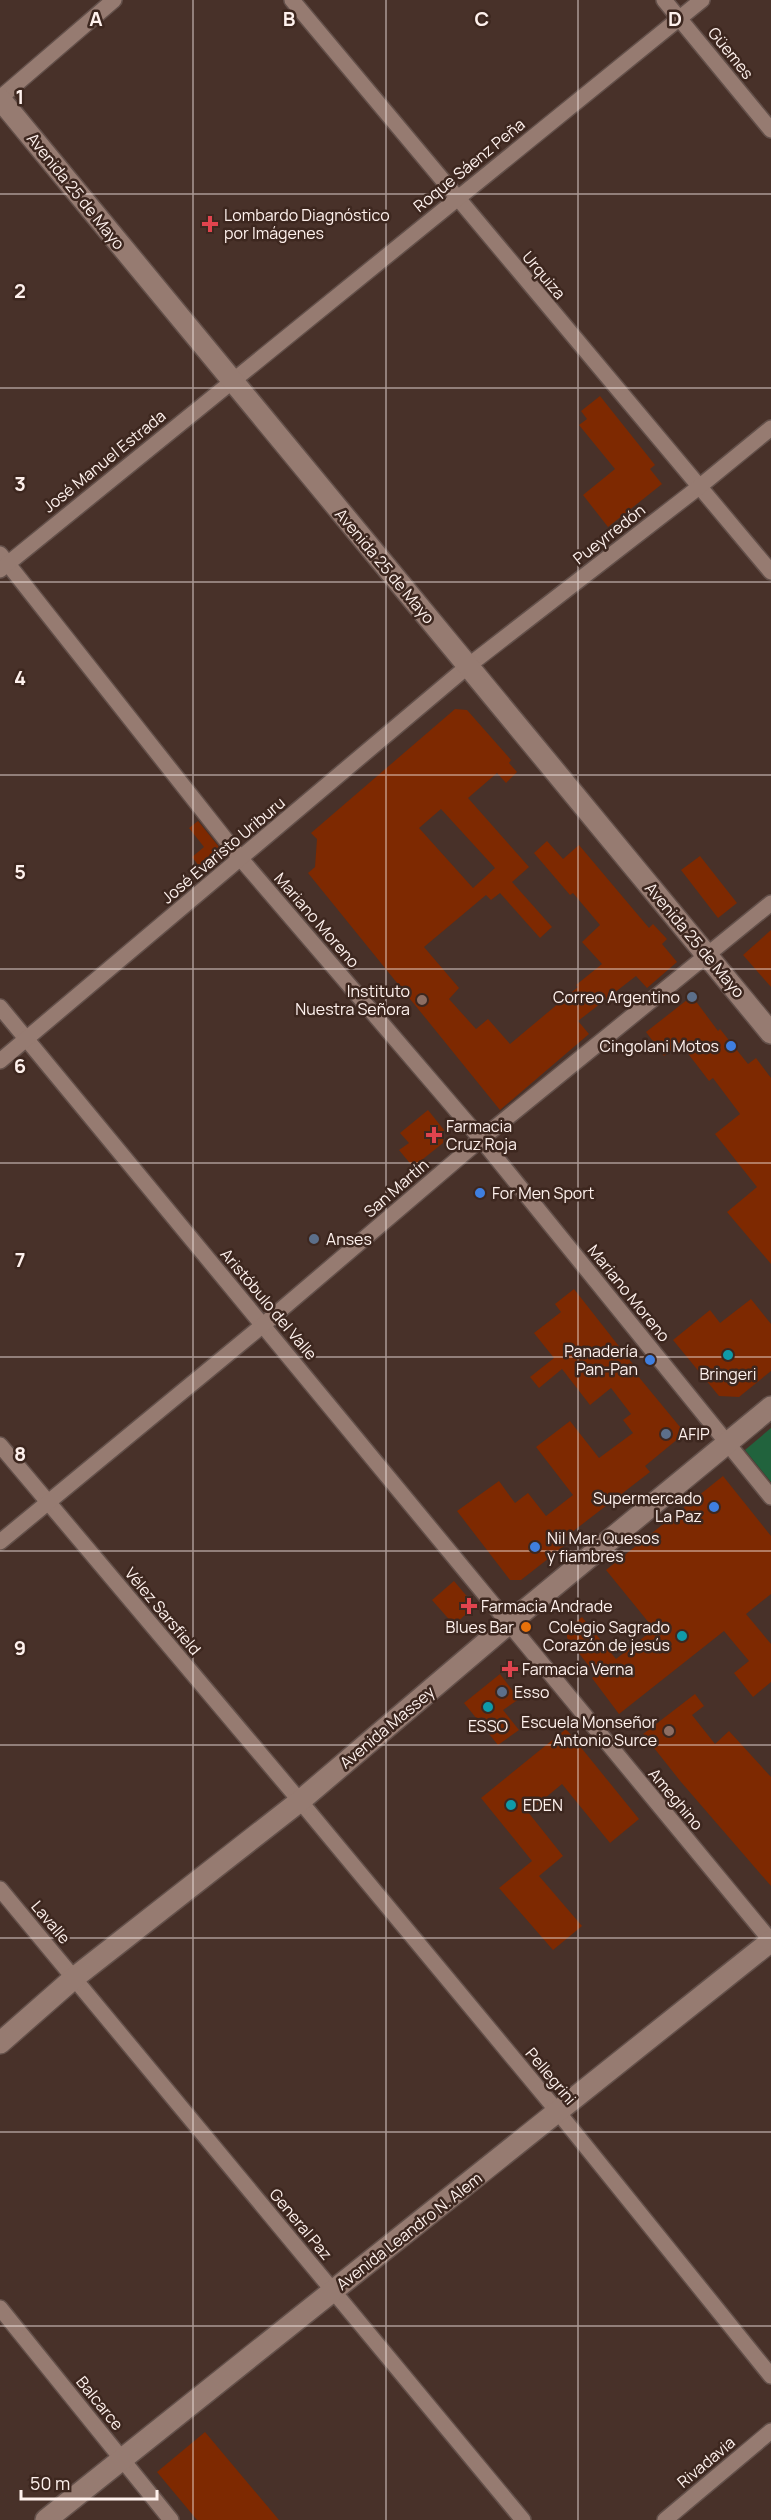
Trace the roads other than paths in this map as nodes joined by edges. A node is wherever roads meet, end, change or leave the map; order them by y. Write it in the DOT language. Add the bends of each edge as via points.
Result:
graph roads {
  1 [pos="114,0"];
  2 [pos="292,0"];
  3 [pos="664,0"];
  4 [pos="702,0"];
  5 [pos="680,19"];
  6 [pos="0,98"];
  7 [pos="771,130"];
  8 [pos="456,198"];
  9 [pos="232,380"];
  10 [pos="771,428"];
  11 [pos="699,487"];
  12 [pos="3,563"];
  13 [pos="771,572"];
  14 [pos="468,666"];
  15 [pos="241,859"];
  16 [pos="771,903"];
  17 [pos="707,954"];
  18 [pos="0,1007"];
  19 [pos="771,1033"];
  20 [pos="26,1040"];
  21 [pos="0,1060"];
  22 [pos="481,1139"];
  23 [pos="263,1325"];
  24 [pos="771,1407"];
  25 [pos="728,1444"];
  26 [pos="0,1445"];
  27 [pos="771,1497"];
  28 [pos="48,1503"];
  29 [pos="0,1542"];
  30 [pos="508,1624"];
  31 [pos="300,1800"];
  32 [pos="0,1889"];
  33 [pos="771,1941"];
  34 [pos="74,1978"];
  35 [pos="0,2043"];
  36 [pos="558,2112"];
  37 [pos="333,2290"];
  38 [pos="0,2308"];
  39 [pos="771,2376"];
  40 [pos="771,2431"];
  41 [pos="121,2458"];
  42 [pos="46,2520"];
  43 [pos="171,2520"];
  44 [pos="523,2520"];
  45 [pos="665,2520"];
  1 -- 6 [label="street"];
  2 -- 8 [label="street, Urquiza"];
  3 -- 5 [label="street, Güemes"];
  4 -- 5 [label="street, Roque Sáenz Peña"];
  5 -- 7 [label="street, Güemes"];
  5 -- 8 [label="street, Roque Sáenz Peña"];
  6 -- 9 [label="main road, Avenida 25 de Mayo"];
  8 -- 9 [label="street, Roque Sáenz Peña"];
  8 -- 11 [label="street, Urquiza"];
  9 -- 12 [label="street, José Manuel Estrada"];
  9 -- 14 [label="main road, Avenida 25 de Mayo"];
  10 -- 11 [label="street, Pueyrredón"];
  11 -- 13 [label="street, Urquiza"];
  11 -- 14 [label="street, Pueyrredón"];
  12 -- 15 [label="street, Mariano Moreno"];
  14 -- 15 [label="street, José Evaristo Uriburu"];
  14 -- 17 [label="main road, Avenida 25 de Mayo"];
  15 -- 20 [label="street, José Evaristo Uriburu"];
  15 -- 22 [label="street, Mariano Moreno"];
  16 -- 17 [label="street, San Martín"];
  17 -- 19 [label="main road, Avenida 25 de Mayo"];
  17 -- 22 [label="street, San Martín"];
  18 -- 20 [label="street, Aristóbulo del Valle"];
  20 -- 21 [label="street, José Evaristo Uriburu"];
  20 -- 23 [label="street, Aristóbulo del Valle"];
  22 -- 23 [label="street, San Martín"];
  22 -- 25 [label="street, Mariano Moreno"];
  23 -- 28 [label="street, San Martín"];
  23 -- 30 [label="street, Aristóbulo del Valle"];
  24 -- 25 [label="main road, Avenida Massey"];
  25 -- 27 [label="street, Mariano Moreno"];
  25 -- 30 [label="main road, Avenida Massey"];
  26 -- 28 [label="street, Vélez Sarsfield"];
  28 -- 29 [label="street, San Martín"];
  28 -- 31 [label="street, Vélez Sarsfield"];
  30 -- 31 [label="main road, Avenida Massey"];
  30 -- 33 [label="street, Ameghino"];
  31 -- 34 [label="main road, Avenida Massey"];
  31 -- 36 [label="street, Pellegrini"];
  32 -- 34 [label="street, Lavalle"];
  33 -- 36 [label="main road, Avenida Leandro N. Alem"];
  34 -- 35 [label="main road, Avenida Massey"];
  34 -- 37 [label="street, General Paz"];
  36 -- 37 [label="main road, Avenida Leandro N. Alem"];
  36 -- 39 [label="street, Pellegrini"];
  37 -- 41 [label="main road, Avenida Leandro N. Alem"];
  37 -- 44 [label="street, General Paz"];
  38 -- 41 [label="street, Balcarce"];
  40 -- 45 [label="street, Rivadavia"];
  41 -- 42 [label="main road, Avenida Leandro N. Alem"];
  41 -- 43 [label="street, Balcarce"];
}
